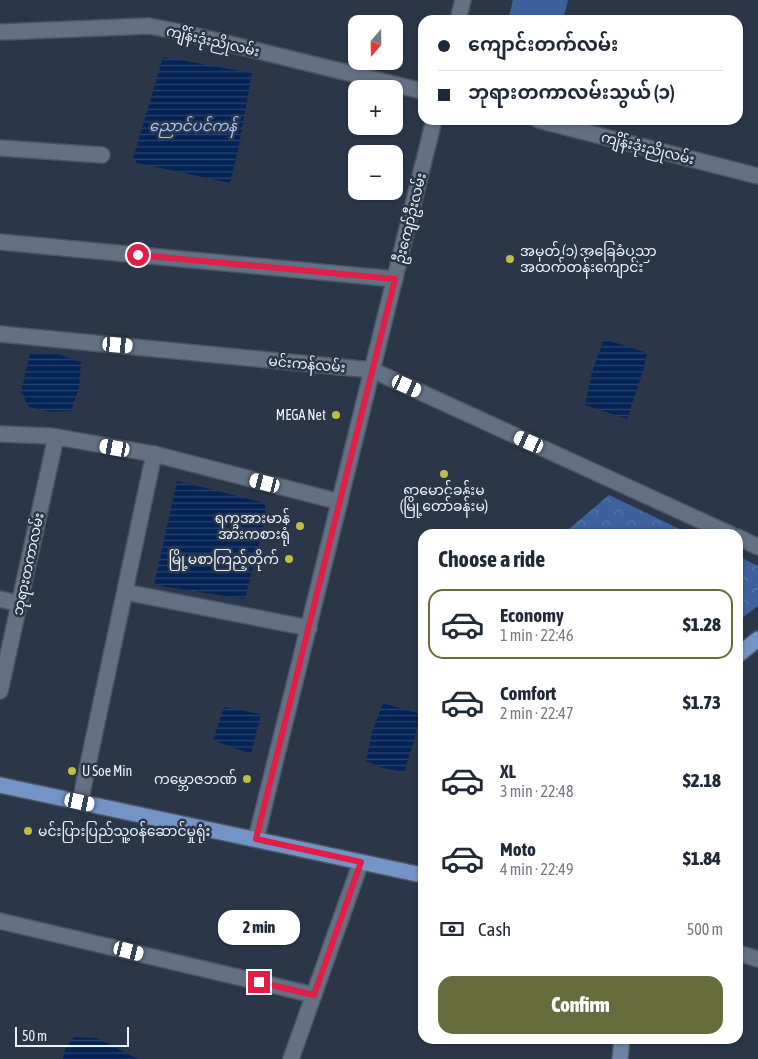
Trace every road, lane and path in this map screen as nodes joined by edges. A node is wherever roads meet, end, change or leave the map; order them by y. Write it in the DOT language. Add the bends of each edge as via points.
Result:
graph roads {
  1 [pos="463,0"];
  2 [pos="459,15"];
  3 [pos="0,32"];
  4 [pos="418,90"];
  5 [pos="433,125"];
  6 [pos="558,125"];
  7 [pos="0,148"];
  8 [pos="102,155"];
  9 [pos="758,176"];
  10 [pos="0,242"];
  11 [pos="395,279"];
  12 [pos="0,334"];
  13 [pos="372,370"];
  14 [pos="0,434"];
  15 [pos="56,437"];
  16 [pos="154,454"];
  17 [pos="340,502"];
  18 [pos="719,529"];
  19 [pos="743,540"];
  20 [pos="758,547"];
  21 [pos="125,592"];
  22 [pos="0,599"];
  23 [pos="19,604"];
  24 [pos="308,628"];
  25 [pos="758,639"];
  26 [pos="743,651"];
  27 [pos="0,686"];
  28 [pos="0,785"];
  29 [pos="80,802"];
  30 [pos="256,839"];
  31 [pos="361,862"];
  32 [pos="418,874"];
  33 [pos="0,921"];
  34 [pos="743,954"];
  35 [pos="758,959"];
  36 [pos="314,995"];
  37 [pos="622,1044"];
  38 [pos="291,1059"];
  39 [pos="620,1059"];
  1 -- 2 [label="street"];
  3 -- 4 [label="street, ကျိန်းဒုံးညိုလမ်း" via="149,26"];
  5 -- 11 [label="street, ဦးကျော်ဦးလမ်း"];
  6 -- 9 [label="street, ကျိန်းဒုံးညိုလမ်း"];
  7 -- 8 [label="street"];
  10 -- 11 [label="street"];
  11 -- 13 [label="street, ဦးကျော်ဦးလမ်း"];
  12 -- 13 [label="street, မင်းကန်လမ်း"];
  13 -- 17 [label="street, ဦးကျော်ဦးလမ်း"];
  13 -- 18 [label="street, မင်းကန်လမ်း"];
  14 -- 15 [label="street"];
  15 -- 16 [label="street"];
  15 -- 23 [label="street, ဘုရားတကာလမ်း"];
  16 -- 17 [label="street"];
  16 -- 21 [label="street"];
  17 -- 24 [label="street, ဦးကျော်ဦးလမ်း"];
  19 -- 20 [label="street"];
  21 -- 24 [label="street"];
  21 -- 29 [label="street"];
  22 -- 23 [label="street"];
  23 -- 27 [label="street, ဘုရားတကာလမ်း"];
  24 -- 30 [label="street, ဦးကျော်ဦးလမ်း"];
  25 -- 26 [label="main road"];
  28 -- 29 [label="main road"];
  29 -- 30 [label="main road"];
  30 -- 31 [label="main road"];
  31 -- 32 [label="main road"];
  31 -- 36 [label="street"];
  33 -- 36 [label="street"];
  34 -- 35 [label="street"];
  36 -- 38 [label="street"];
  37 -- 39 [label="street"];
}
